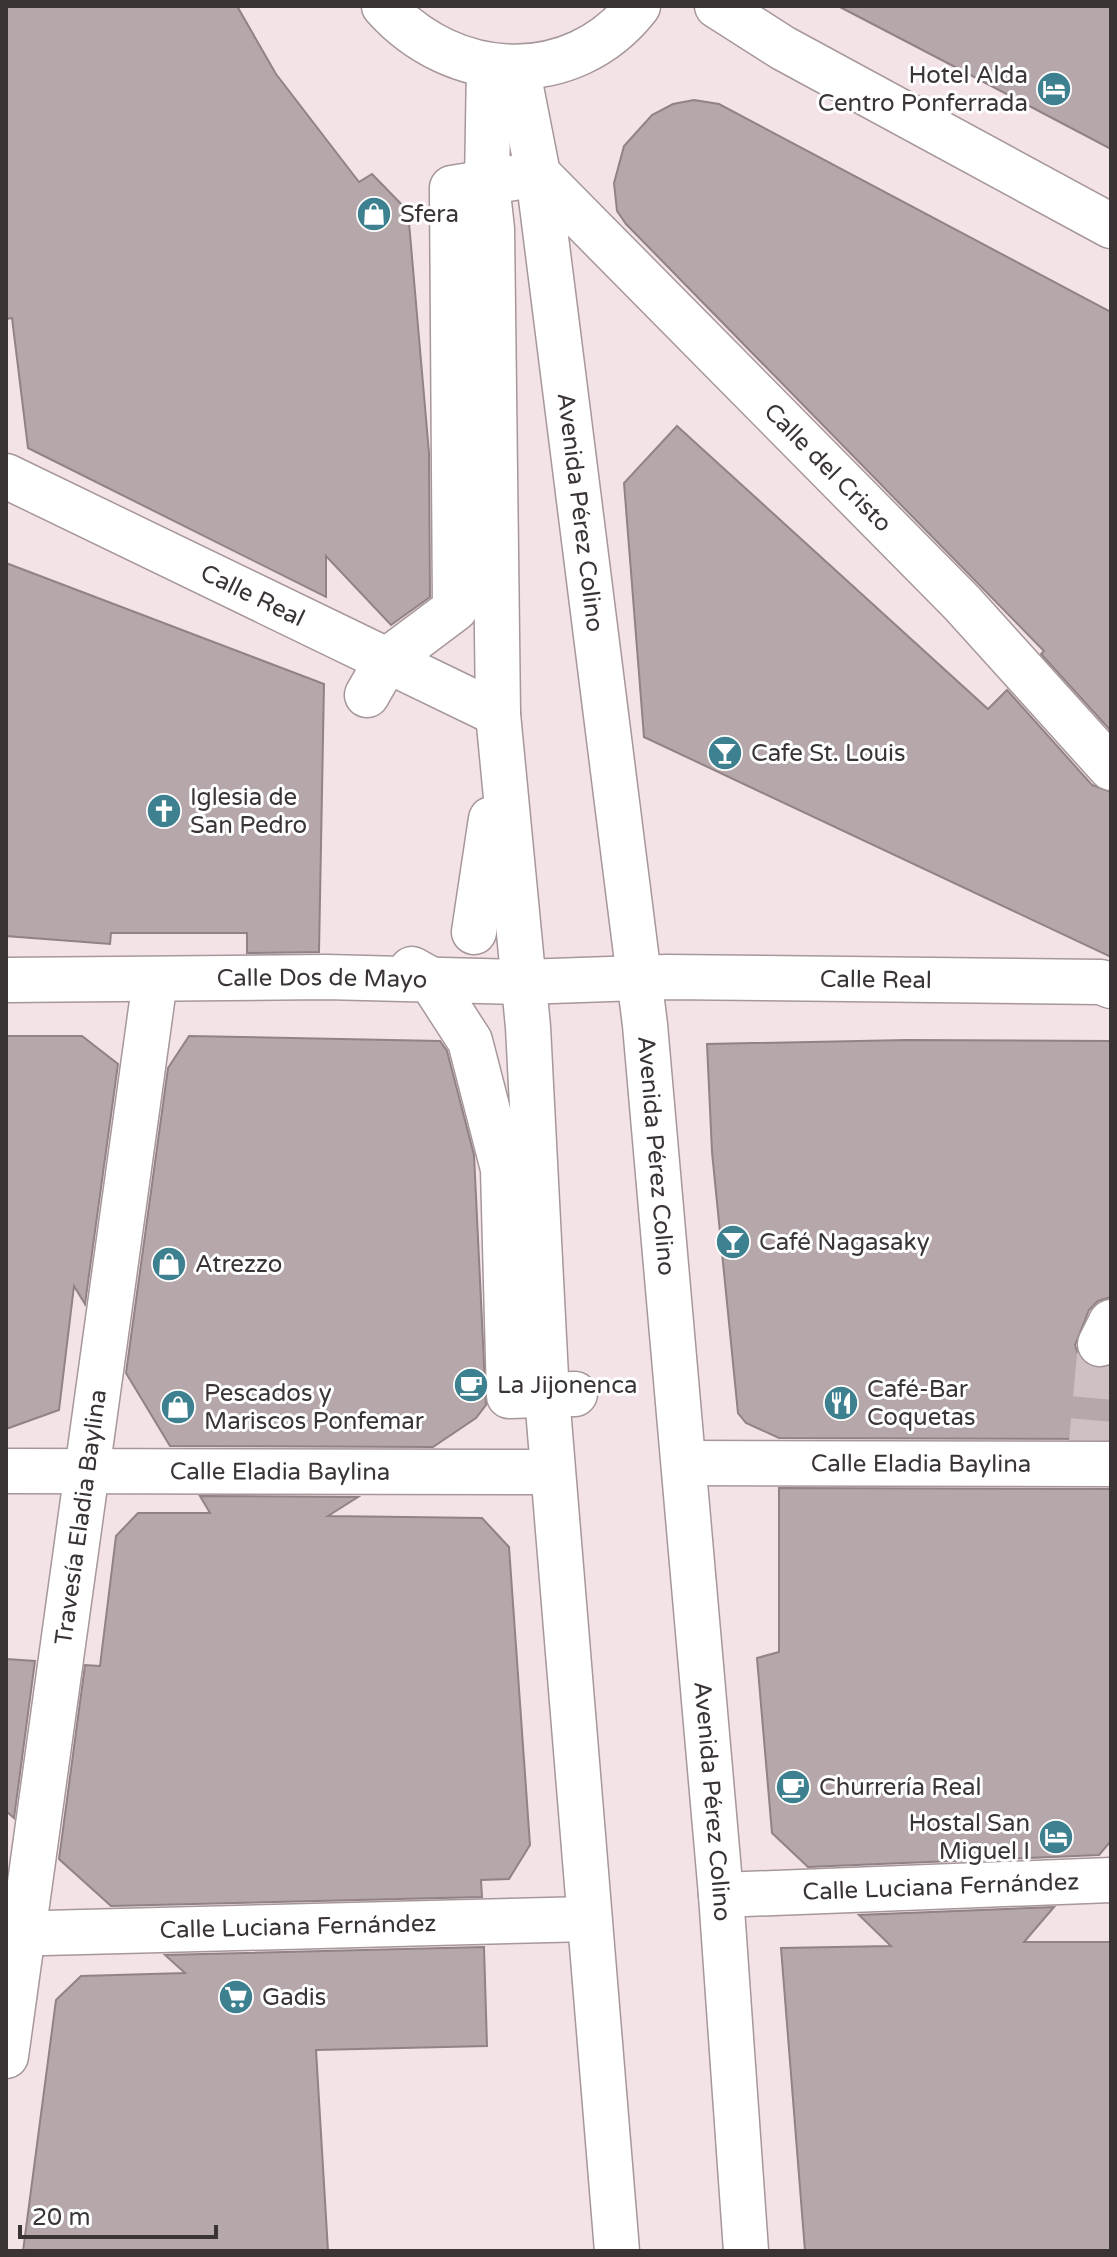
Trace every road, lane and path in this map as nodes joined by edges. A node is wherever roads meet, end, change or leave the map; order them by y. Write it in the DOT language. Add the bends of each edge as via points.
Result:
graph roads {
  1 [pos="384,6"];
  2 [pos="638,6"];
  3 [pos="717,6"];
  4 [pos="503,67"];
  5 [pos="538,174"];
  6 [pos="487,184"];
  7 [pos="1111,226"];
  8 [pos="6,476"];
  9 [pos="490,587"];
  10 [pos="377,678"];
  11 [pos="498,714"];
  12 [pos="501,758"];
  13 [pos="1111,768"];
  14 [pos="474,932"];
  15 [pos="391,957"];
  16 [pos="639,977"];
  17 [pos="430,979"];
  18 [pos="6,980"];
  19 [pos="155,980"];
  20 [pos="523,982"];
  21 [pos="1111,986"];
  22 [pos="562,1395"];
  23 [pos="685,1463"];
  24 [pos="1111,1464"];
  25 [pos="6,1471"];
  26 [pos="85,1472"];
  27 [pos="552,1472"];
  28 [pos="1111,1880"];
  29 [pos="721,1895"];
  30 [pos="589,1919"];
  31 [pos="16,1933"];
  32 [pos="6,2056"];
  33 [pos="617,2251"];
  34 [pos="746,2251"];
  1 -- 4 [label="street" via="425,43 451,56"];
  2 -- 4 [label="street" via="609,36 575,55"];
  3 -- 7 [label="street" via="783,48"];
  4 -- 5 [label="street, Avenida Pérez Colino"];
  4 -- 6 [label="street"];
  5 -- 6 [label="street"];
  5 -- 13 [label="street, Calle del Cristo" via="962,603"];
  5 -- 16 [label="street, Avenida Pérez Colino"];
  6 -- 9 [label="street" via="492,229"];
  8 -- 10 [label="street, Calle Real"];
  9 -- 10 [label="street" via="455,609"];
  9 -- 11 [label="street"];
  10 -- 11 [label="street, Calle Real"];
  11 -- 12 [label="street"];
  12 -- 14 [label="street"];
  12 -- 20 [label="street"];
  15 -- 17 [label="street"];
  16 -- 20 [label="street, Calle Dos de Mayo"];
  16 -- 21 [label="street, Calle Real" via="907,977"];
  16 -- 23 [label="street, Avenida Pérez Colino"];
  17 -- 19 [label="street, Calle Dos de Mayo"];
  17 -- 20 [label="street, Calle Dos de Mayo"];
  17 -- 22 [label="street" via="470,1041 503,1169 509,1396"];
  18 -- 19 [label="street, Calle Dos de Mayo"];
  19 -- 26 [label="street, Travesía Eladia Baylina"];
  20 -- 22 [label="street"];
  22 -- 27 [label="street"];
  23 -- 24 [label="street, Calle Eladia Baylina"];
  23 -- 29 [label="street, Avenida Pérez Colino"];
  25 -- 26 [label="street, Calle Eladia Baylina"];
  26 -- 27 [label="street, Calle Eladia Baylina"];
  26 -- 31 [label="street, Travesía Eladia Baylina"];
  27 -- 30 [label="street"];
  28 -- 29 [label="street, Calle Luciana Fernández"];
  29 -- 34 [label="street, Avenida Pérez Colino"];
  30 -- 31 [label="street, Calle Luciana Fernández"];
  30 -- 33 [label="street"];
  31 -- 32 [label="street, Travesía Eladia Baylina"];
}
